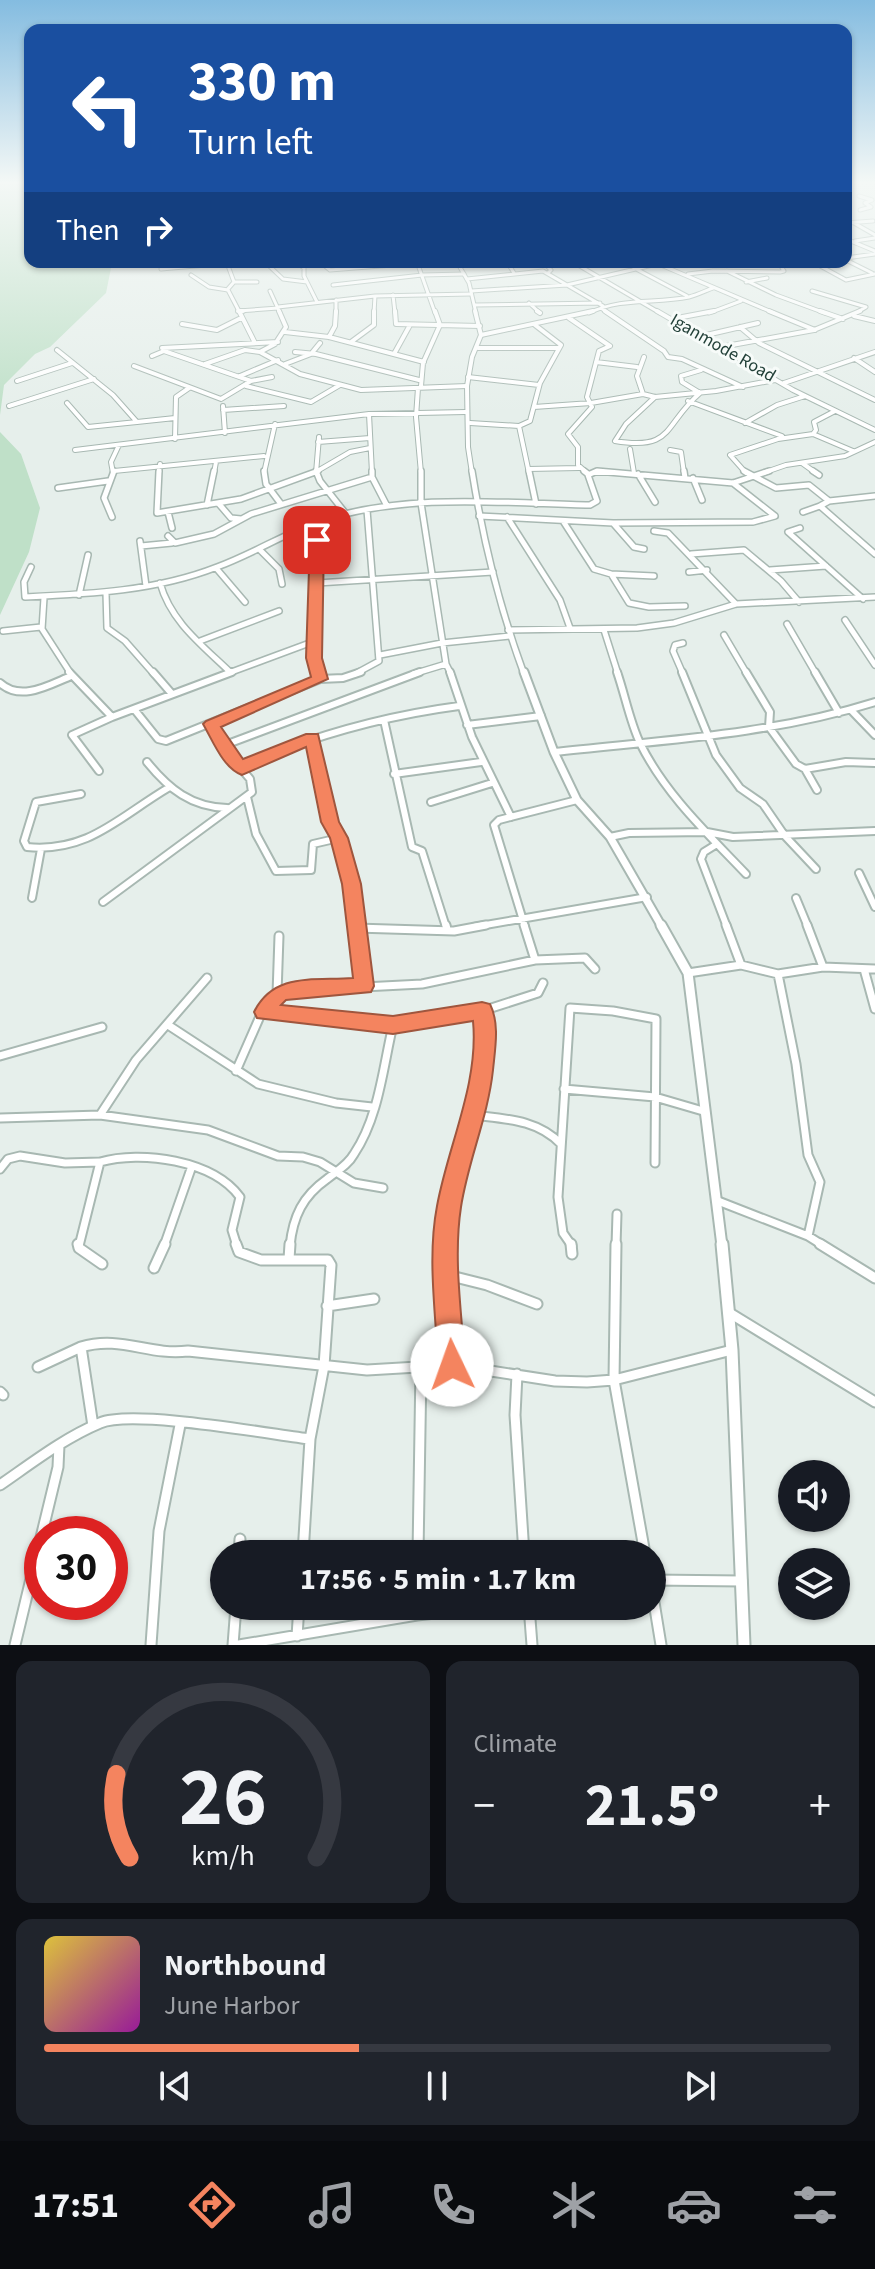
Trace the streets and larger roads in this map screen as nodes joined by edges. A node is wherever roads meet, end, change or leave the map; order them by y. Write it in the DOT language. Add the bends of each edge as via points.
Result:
graph roads {
  1 [pos="852,262"];
  2 [pos="172,268"];
  3 [pos="229,268"];
  4 [pos="267,268"];
  5 [pos="304,268"];
  6 [pos="328,268"];
  7 [pos="352,268"];
  8 [pos="419,268"];
  9 [pos="461,268"];
  10 [pos="511,268"];
  11 [pos="545,268"];
  12 [pos="584,268"];
  13 [pos="634,268"];
  14 [pos="642,268"];
  15 [pos="668,268"];
  16 [pos="782,268"];
  17 [pos="824,268"];
  18 [pos="161,269"];
  19 [pos="637,270"];
  20 [pos="727,271"];
  21 [pos="525,272"];
  22 [pos="547,272"];
  23 [pos="514,273"];
  24 [pos="875,274"];
  25 [pos="191,275"];
  26 [pos="422,275"];
  27 [pos="685,275"];
  28 [pos="466,276"];
  29 [pos="601,277"];
  30 [pos="767,278"];
  31 [pos="234,282"];
  32 [pos="257,282"];
  33 [pos="307,282"];
  34 [pos="746,282"];
  35 [pos="568,284"];
  36 [pos="333,285"];
  37 [pos="536,288"];
  38 [pos="713,288"];
  39 [pos="227,290"];
  40 [pos="270,291"];
  41 [pos="812,291"];
  42 [pos="471,292"];
  43 [pos="429,294"];
  44 [pos="393,295"];
  45 [pos="375,296"];
  46 [pos="689,297"];
  47 [pos="641,299"];
  48 [pos="336,300"];
  49 [pos="741,301"];
  50 [pos="317,302"];
  51 [pos="529,303"];
  52 [pos="875,304"];
  53 [pos="475,305"];
  54 [pos="601,306"];
  55 [pos="278,307"];
  56 [pos="866,307"];
  57 [pos="238,311"];
  58 [pos="540,313"];
  59 [pos="854,316"];
  60 [pos="241,318"];
  61 [pos="569,318"];
  62 [pos="672,319"];
  63 [pos="843,319"];
  64 [pos="875,321"];
  65 [pos="758,323"];
  66 [pos="182,324"];
  67 [pos="410,325"];
  68 [pos="440,325"];
  69 [pos="535,325"];
  70 [pos="740,327"];
  71 [pos="481,331"];
  72 [pos="817,331"];
  73 [pos="285,332"];
  74 [pos="702,336"];
  75 [pos="329,337"];
  76 [pos="254,341"];
  77 [pos="278,342"];
  78 [pos="351,342"];
  79 [pos="320,343"];
  80 [pos="759,343"];
  81 [pos="721,347"];
  82 [pos="161,348"];
  83 [pos="478,348"];
  84 [pos="559,348"];
  85 [pos="57,350"];
  86 [pos="260,352"];
  87 [pos="295,352"];
  88 [pos="875,352"];
  89 [pos="311,354"];
  90 [pos="394,354"];
  91 [pos="152,356"];
  92 [pos="644,357"];
  93 [pos="854,358"];
  94 [pos="278,360"];
  95 [pos="424,362"];
  96 [pos="596,362"];
  97 [pos="72,363"];
  98 [pos="203,364"];
  99 [pos="285,364"];
  100 [pos="134,366"];
  101 [pos="637,367"];
  102 [pos="701,370"];
  103 [pos="817,372"];
  104 [pos="875,372"];
  105 [pos="239,376"];
  106 [pos="272,377"];
  107 [pos="94,379"];
  108 [pos="776,380"];
  109 [pos="17,381"];
  110 [pos="251,381"];
  111 [pos="468,381"];
  112 [pos="784,383"];
  113 [pos="340,385"];
  114 [pos="419,385"];
  115 [pos="539,385"];
  116 [pos="244,386"];
  117 [pos="743,387"];
  118 [pos="189,388"];
  119 [pos="700,393"];
  120 [pos="643,394"];
  121 [pos="805,396"];
  122 [pos="655,397"];
  123 [pos="221,399"];
  124 [pos="875,400"];
  125 [pos="688,401"];
  126 [pos="67,403"];
  127 [pos="591,403"];
  128 [pos="9,406"];
  129 [pos="284,406"];
  130 [pos="534,407"];
  131 [pos="223,410"];
  132 [pos="835,411"];
  133 [pos="466,412"];
  134 [pos="417,413"];
  135 [pos="369,414"];
  136 [pos="175,418"];
  137 [pos="137,422"];
  138 [pos="470,423"];
  139 [pos="745,423"];
  140 [pos="275,424"];
  141 [pos="519,426"];
  142 [pos="875,430"];
  143 [pos="225,433"];
  144 [pos="813,434"];
  145 [pos="788,437"];
  146 [pos="370,438"];
  147 [pos="175,439"];
  148 [pos="875,442"];
  149 [pos="119,445"];
  150 [pos="370,448"];
  151 [pos="630,449"];
  152 [pos="75,450"];
  153 [pos="670,450"];
  154 [pos="853,451"];
  155 [pos="264,456"];
  156 [pos="216,462"];
  157 [pos="802,463"];
  158 [pos="160,464"];
  159 [pos="579,468"];
  160 [pos="528,469"];
  161 [pos="114,471"];
  162 [pos="316,472"];
  163 [pos="636,473"];
  164 [pos="588,474"];
  165 [pos="819,475"];
  166 [pos="749,476"];
  167 [pos="372,477"];
  168 [pos="685,478"];
  169 [pos="693,478"];
  170 [pos="108,481"];
  171 [pos="733,483"];
  172 [pos="58,488"];
  173 [pos="325,490"];
  174 [pos="268,492"];
  175 [pos="872,496"];
  176 [pos="702,500"];
  177 [pos="829,501"];
  178 [pos="655,502"];
  179 [pos="421,503"];
  180 [pos="477,503"];
  181 [pos="875,503"];
  182 [pos="219,504"];
  183 [pos="281,504"];
  184 [pos="536,504"];
  185 [pos="207,505"];
  186 [pos="387,506"];
  187 [pos="820,506"];
  188 [pos="367,510"];
  189 [pos="168,512"];
  190 [pos="803,512"];
  191 [pos="346,514"];
  192 [pos="479,516"];
  193 [pos="112,517"];
  194 [pos="507,517"];
  195 [pos="241,519"];
  196 [pos="563,521"];
  197 [pos="613,523"];
  198 [pos="313,524"];
  199 [pos="172,528"];
  200 [pos="800,528"];
  201 [pos="654,531"];
  202 [pos="168,536"];
  203 [pos="172,543"];
  204 [pos="644,549"];
  205 [pos="260,550"];
  206 [pos="691,554"];
  207 [pos="875,554"];
  208 [pos="88,555"];
  209 [pos="826,566"];
  210 [pos="31,567"];
  211 [pos="216,568"];
  212 [pos="707,570"];
  213 [pos="769,570"];
  214 [pos="493,572"];
  215 [pos="689,572"];
  216 [pos="611,574"];
  217 [pos="434,575"];
  218 [pos="654,576"];
  219 [pos="374,579"];
  220 [pos="160,583"];
  221 [pos="317,583"];
  222 [pos="282,584"];
  223 [pos="146,586"];
  224 [pos="106,593"];
  225 [pos="79,595"];
  226 [pos="875,597"];
  227 [pos="44,598"];
  228 [pos="863,599"];
  229 [pos="245,602"];
  230 [pos="799,602"];
  231 [pos="736,604"];
  232 [pos="685,606"];
  233 [pos="279,611"];
  234 [pos="845,620"];
  235 [pos="787,624"];
  236 [pos="41,627"];
  237 [pos="570,628"];
  238 [pos="604,630"];
  239 [pos="3,631"];
  240 [pos="509,633"];
  241 [pos="724,635"];
  242 [pos="200,641"];
  243 [pos="315,641"];
  244 [pos="442,643"];
  245 [pos="683,643"];
  246 [pos="380,655"];
  247 [pos="446,664"];
  248 [pos="875,665"];
  249 [pos="230,672"];
  250 [pos="71,676"];
  251 [pos="320,679"];
  252 [pos="0,683"];
  253 [pos="172,694"];
  254 [pos="875,702"];
  255 [pos="459,706"];
  256 [pos="134,709"];
  257 [pos="851,710"];
  258 [pos="839,713"];
  259 [pos="541,716"];
  260 [pos="112,717"];
  261 [pos="384,720"];
  262 [pos="212,724"];
  263 [pos="467,725"];
  264 [pos="769,727"];
  265 [pos="709,735"];
  266 [pos="875,735"];
  267 [pos="312,738"];
  268 [pos="639,741"];
  269 [pos="225,745"];
  270 [pos="554,752"];
  271 [pos="147,762"];
  272 [pos="481,762"];
  273 [pos="875,763"];
  274 [pos="242,769"];
  275 [pos="805,769"];
  276 [pos="99,771"];
  277 [pos="394,774"];
  278 [pos="492,783"];
  279 [pos="168,788"];
  280 [pos="817,790"];
  281 [pos="81,794"];
  282 [pos="247,797"];
  283 [pos="577,800"];
  284 [pos="431,802"];
  285 [pos="227,808"];
  286 [pos="511,817"];
  287 [pos="875,831"];
  288 [pos="707,832"];
  289 [pos="785,836"];
  290 [pos="610,837"];
  291 [pos="339,838"];
  292 [pos="717,844"];
  293 [pos="41,849"];
  294 [pos="816,869"];
  295 [pos="859,873"];
  296 [pos="746,874"];
  297 [pos="647,897"];
  298 [pos="32,898"];
  299 [pos="796,898"];
  300 [pos="103,902"];
  301 [pos="875,907"];
  302 [pos="523,918"];
  303 [pos="356,928"];
  304 [pos="447,929"];
  305 [pos="279,936"];
  306 [pos="535,960"];
  307 [pos="741,965"];
  308 [pos="823,967"];
  309 [pos="595,969"];
  310 [pos="864,969"];
  311 [pos="875,969"];
  312 [pos="688,973"];
  313 [pos="778,974"];
  314 [pos="207,978"];
  315 [pos="543,983"];
  316 [pos="364,986"];
  317 [pos="277,994"];
  318 [pos="875,1009"];
  319 [pos="482,1011"];
  320 [pos="265,1012"];
  321 [pos="168,1025"];
  322 [pos="393,1025"];
  323 [pos="102,1027"];
  324 [pos="0,1056"];
  325 [pos="236,1071"];
  326 [pos="564,1089"];
  327 [pos="655,1097"];
  328 [pos="372,1107"];
  329 [pos="703,1111"];
  330 [pos="100,1115"];
  331 [pos="473,1115"];
  332 [pos="0,1118"];
  333 [pos="561,1144"];
  334 [pos="100,1162"];
  335 [pos="655,1163"];
  336 [pos="192,1166"];
  337 [pos="0,1169"];
  338 [pos="338,1173"];
  339 [pos="383,1188"];
  340 [pos="718,1201"];
  341 [pos="617,1214"];
  342 [pos="808,1236"];
  343 [pos="572,1254"];
  344 [pos="289,1259"];
  345 [pos="102,1264"];
  346 [pos="154,1268"];
  347 [pos="447,1275"];
  348 [pos="875,1278"];
  349 [pos="374,1299"];
  350 [pos="537,1304"];
  351 [pos="327,1306"];
  352 [pos="728,1312"];
  353 [pos="81,1347"];
  354 [pos="732,1350"];
  355 [pos="452,1365"];
  356 [pos="324,1366"];
  357 [pos="38,1367"];
  358 [pos="421,1367"];
  359 [pos="517,1374"];
  360 [pos="614,1380"];
  361 [pos="875,1402"];
  362 [pos="180,1425"];
  363 [pos="93,1426"];
  364 [pos="310,1439"];
  365 [pos="59,1445"];
  366 [pos="0,1485"];
  367 [pos="304,1540"];
  368 [pos="418,1540"];
  369 [pos="523,1540"];
  370 [pos="643,1540"];
  371 [pos="666,1580"];
  372 [pos="742,1581"];
  373 [pos="235,1620"];
  374 [pos="298,1620"];
  375 [pos="374,1620"];
  376 [pos="530,1620"];
  377 [pos="657,1620"];
  378 [pos="297,1636"];
  379 [pos="15,1645"];
  380 [pos="151,1645"];
  381 [pos="233,1645"];
  382 [pos="239,1645"];
  383 [pos="532,1645"];
  384 [pos="661,1645"];
  385 [pos="744,1645"];
  1 -- 24 [label="street"];
  2 -- 18 [label="street"];
  3 -- 31 [label="street"];
  4 -- 33 [label="street" via="284,281"];
  5 -- 33 [label="street"];
  6 -- 7 [label="street"];
  8 -- 26 [label="street"];
  9 -- 28 [label="street"];
  10 -- 23 [label="street"];
  11 -- 22 [label="street"];
  12 -- 29 [label="street, Iganmode Road"];
  13 -- 19 [label="street"];
  14 -- 19 [label="street"];
  15 -- 27 [label="street"];
  16 -- 20 [label="street"];
  17 -- 24 [label="street" via="846,280"];
  19 -- 29 [label="street"];
  19 -- 46 [label="street"];
  20 -- 27 [label="street"];
  20 -- 34 [label="street"];
  21 -- 22 [label="street"];
  21 -- 23 [label="street"];
  21 -- 37 [label="street"];
  22 -- 35 [label="street"];
  23 -- 28 [label="street"];
  25 -- 39 [label="street" via="209,287"];
  26 -- 28 [label="street"];
  26 -- 36 [label="street"];
  26 -- 43 [label="street"];
  27 -- 38 [label="street"];
  28 -- 42 [label="street"];
  29 -- 35 [label="street"];
  29 -- 47 [label="street, Iganmode Road"];
  30 -- 34 [label="street"];
  31 -- 32 [label="street"];
  31 -- 39 [label="street"];
  33 -- 50 [label="street"];
  34 -- 63 [label="street"];
  35 -- 37 [label="street"];
  35 -- 54 [label="street"];
  37 -- 42 [label="street"];
  38 -- 46 [label="street"];
  38 -- 49 [label="street"];
  39 -- 57 [label="street"];
  40 -- 55 [label="street"];
  41 -- 56 [label="street"];
  42 -- 43 [label="street"];
  42 -- 53 [label="street"];
  43 -- 44 [label="street"];
  43 -- 68 [label="street"];
  44 -- 45 [label="street"];
  44 -- 67 [label="street" via="396,324"];
  45 -- 48 [label="street"];
  45 -- 78 [label="street" via="374,325"];
  46 -- 47 [label="street"];
  47 -- 54 [label="street"];
  47 -- 62 [label="street, Iganmode Road"];
  48 -- 50 [label="street"];
  48 -- 75 [label="street"];
  49 -- 62 [label="street"];
  49 -- 72 [label="street"];
  50 -- 55 [label="street"];
  51 -- 53 [label="street"];
  51 -- 54 [label="street"];
  51 -- 58 [label="street"];
  52 -- 56 [label="street"];
  53 -- 71 [label="street"];
  54 -- 61 [label="street"];
  54 -- 102 [label="street" via="668,357"];
  55 -- 57 [label="street"];
  55 -- 73 [label="street"];
  56 -- 59 [label="street"];
  57 -- 60 [label="street"];
  59 -- 63 [label="street"];
  59 -- 64 [label="street"];
  60 -- 66 [label="street" via="217,330"];
  60 -- 76 [label="street"];
  61 -- 69 [label="street"];
  61 -- 96 [label="street" via="610,345 599,351"];
  62 -- 74 [label="street, Iganmode Road"];
  63 -- 72 [label="street"];
  65 -- 70 [label="street"];
  67 -- 68 [label="street"];
  67 -- 90 [label="street"];
  68 -- 71 [label="street"];
  68 -- 95 [label="street"];
  69 -- 71 [label="street"];
  69 -- 84 [label="street"];
  70 -- 74 [label="street"];
  70 -- 80 [label="street"];
  71 -- 83 [label="street"];
  72 -- 80 [label="street"];
  73 -- 75 [label="street"];
  73 -- 77 [label="street"];
  74 -- 81 [label="street, Iganmode Road"];
  75 -- 78 [label="street"];
  76 -- 77 [label="street"];
  76 -- 82 [label="street"];
  77 -- 86 [label="street"];
  78 -- 90 [label="street"];
  79 -- 89 [label="street"];
  80 -- 81 [label="street"];
  80 -- 103 [label="street"];
  81 -- 108 [label="street, Iganmode Road"];
  83 -- 84 [label="street"];
  83 -- 111 [label="street"];
  84 -- 115 [label="street"];
  85 -- 97 [label="street"];
  86 -- 94 [label="street"];
  86 -- 98 [label="street" via="245,350"];
  87 -- 89 [label="street"];
  88 -- 93 [label="street"];
  89 -- 99 [label="street"];
  89 -- 114 [label="street"];
  90 -- 95 [label="street"];
  91 -- 98 [label="street" via="164,351"];
  92 -- 101 [label="street"];
  93 -- 103 [label="street"];
  93 -- 104 [label="street"];
  94 -- 99 [label="street"];
  94 -- 105 [label="street"];
  95 -- 114 [label="street"];
  96 -- 101 [label="street"];
  96 -- 127 [label="street" via="587,397"];
  97 -- 107 [label="street"];
  97 -- 109 [label="street"];
  98 -- 105 [label="street"];
  99 -- 113 [label="street"];
  100 -- 118 [label="street"];
  101 -- 120 [label="street" via="636,385"];
  102 -- 117 [label="street"];
  102 -- 119 [label="street" via="681,376"];
  103 -- 112 [label="street"];
  103 -- 124 [label="street"];
  105 -- 110 [label="street"];
  106 -- 110 [label="street"];
  107 -- 128 [label="street"];
  107 -- 137 [label="street"];
  108 -- 112 [label="street, Iganmode Road"];
  108 -- 117 [label="street"];
  110 -- 116 [label="street"];
  111 -- 114 [label="street"];
  111 -- 115 [label="street"];
  111 -- 133 [label="street"];
  112 -- 121 [label="street, Iganmode Road"];
  113 -- 114 [label="street" via="367,391"];
  113 -- 116 [label="street" via="311,402"];
  114 -- 134 [label="street"];
  115 -- 130 [label="street"];
  116 -- 123 [label="street"];
  117 -- 119 [label="street"];
  118 -- 123 [label="street"];
  118 -- 136 [label="street" via="176,397"];
  119 -- 122 [label="street"];
  119 -- 125 [label="street"];
  120 -- 122 [label="street"];
  120 -- 127 [label="street"];
  121 -- 132 [label="street, Iganmode Road"];
  121 -- 139 [label="street"];
  122 -- 125 [label="street" via="615,441 660,441"];
  123 -- 131 [label="street"];
  125 -- 139 [label="street"];
  126 -- 137 [label="street" via="88,427"];
  127 -- 130 [label="street"];
  127 -- 159 [label="street" via="568,434 578,447"];
  129 -- 131 [label="street"];
  130 -- 141 [label="street" via="530,421"];
  131 -- 143 [label="street"];
  132 -- 142 [label="street, Iganmode Road"];
  132 -- 144 [label="street" via="814,422"];
  133 -- 134 [label="street"];
  133 -- 138 [label="street"];
  134 -- 135 [label="street"];
  134 -- 179 [label="street"];
  135 -- 140 [label="street"];
  135 -- 146 [label="street"];
  136 -- 137 [label="street"];
  136 -- 147 [label="street"];
  138 -- 141 [label="street"];
  138 -- 180 [label="street" via="468,447"];
  139 -- 145 [label="street"];
  140 -- 143 [label="street"];
  140 -- 155 [label="street"];
  141 -- 160 [label="street"];
  143 -- 147 [label="street"];
  144 -- 145 [label="street"];
  144 -- 154 [label="street"];
  145 -- 166 [label="street" via="731,455"];
  146 -- 150 [label="street"];
  146 -- 162 [label="street" via="318,439"];
  147 -- 149 [label="street"];
  148 -- 154 [label="street"];
  149 -- 152 [label="street"];
  149 -- 161 [label="street" via="111,462"];
  150 -- 162 [label="street" via="355,450"];
  150 -- 167 [label="street"];
  151 -- 163 [label="street"];
  153 -- 168 [label="street" via="682,455"];
  154 -- 157 [label="street"];
  155 -- 156 [label="street"];
  155 -- 174 [label="street"];
  156 -- 158 [label="street"];
  156 -- 185 [label="street"];
  157 -- 165 [label="street"];
  157 -- 166 [label="street"];
  158 -- 161 [label="street"];
  158 -- 189 [label="street" via="155,512"];
  159 -- 160 [label="street"];
  159 -- 164 [label="street"];
  160 -- 184 [label="street"];
  161 -- 170 [label="street"];
  162 -- 173 [label="street"];
  162 -- 174 [label="street"];
  163 -- 164 [label="street"];
  163 -- 168 [label="street"];
  163 -- 178 [label="street"];
  164 -- 184 [label="street" via="595,504"];
  166 -- 171 [label="street"];
  166 -- 177 [label="street" via="780,490 809,485"];
  167 -- 173 [label="street"];
  167 -- 186 [label="street"];
  168 -- 169 [label="street"];
  169 -- 171 [label="street"];
  169 -- 176 [label="street"];
  170 -- 172 [label="street"];
  170 -- 193 [label="street" via="104,498"];
  171 -- 197 [label="street" via="775,516 753,522"];
  173 -- 183 [label="street"];
  173 -- 191 [label="street"];
  174 -- 182 [label="street"];
  174 -- 183 [label="street"];
  175 -- 177 [label="street"];
  175 -- 181 [label="street"];
  177 -- 187 [label="street"];
  179 -- 180 [label="street"];
  179 -- 186 [label="street"];
  179 -- 217 [label="street"];
  180 -- 184 [label="street"];
  180 -- 192 [label="street"];
  182 -- 185 [label="street"];
  182 -- 195 [label="street" via="231,518"];
  183 -- 195 [label="street"];
  185 -- 189 [label="street"];
  186 -- 188 [label="street"];
  187 -- 190 [label="street"];
  187 -- 207 [label="street"];
  188 -- 191 [label="street"];
  188 -- 219 [label="street"];
  189 -- 199 [label="street"];
  191 -- 198 [label="street"];
  192 -- 194 [label="street"];
  192 -- 214 [label="street"];
  194 -- 196 [label="street"];
  194 -- 237 [label="street" via="552,588"];
  195 -- 203 [label="street" via="214,534"];
  196 -- 197 [label="street"];
  196 -- 216 [label="street" via="594,569"];
  197 -- 204 [label="street" via="634,547"];
  198 -- 205 [label="street"];
  198 -- 221 [label="street"];
  200 -- 209 [label="street" via="788,532"];
  201 -- 206 [label="street" via="666,532"];
  202 -- 203 [label="street"];
  203 -- 223 [label="street" via="140,544"];
  205 -- 211 [label="street"];
  205 -- 222 [label="street" via="280,569"];
  206 -- 212 [label="street"];
  206 -- 213 [label="street" via="740,549"];
  208 -- 225 [label="street"];
  209 -- 213 [label="street"];
  209 -- 228 [label="street"];
  210 -- 227 [label="street" via="25,597"];
  211 -- 220 [label="street"];
  211 -- 229 [label="street"];
  212 -- 215 [label="street"];
  212 -- 231 [label="street"];
  213 -- 230 [label="street"];
  214 -- 217 [label="street"];
  214 -- 240 [label="street"];
  216 -- 218 [label="street"];
  216 -- 232 [label="street" via="631,604"];
  217 -- 219 [label="street"];
  217 -- 244 [label="street"];
  219 -- 221 [label="street"];
  219 -- 246 [label="street"];
  220 -- 223 [label="street"];
  220 -- 242 [label="street" via="171,613"];
  221 -- 243 [label="street"];
  223 -- 224 [label="street"];
  224 -- 225 [label="street"];
  224 -- 253 [label="street" via="107,628"];
  225 -- 227 [label="street"];
  226 -- 228 [label="street"];
  227 -- 236 [label="street"];
  228 -- 230 [label="street"];
  230 -- 231 [label="street"];
  231 -- 238 [label="street" via="674,623"];
  233 -- 242 [label="street"];
  234 -- 248 [label="street"];
  235 -- 258 [label="street"];
  236 -- 239 [label="street"];
  236 -- 250 [label="street"];
  237 -- 238 [label="street"];
  237 -- 240 [label="street"];
  238 -- 268 [label="street"];
  240 -- 244 [label="street"];
  240 -- 259 [label="street"];
  241 -- 264 [label="street" via="770,712"];
  242 -- 249 [label="street"];
  243 -- 249 [label="street"];
  243 -- 251 [label="street"];
  244 -- 246 [label="street"];
  244 -- 247 [label="street"];
  245 -- 265 [label="street" via="673,651"];
  246 -- 251 [label="street" via="372,667 336,680"];
  247 -- 255 [label="street" via="456,682"];
  247 -- 269 [label="street"];
  249 -- 253 [label="street"];
  250 -- 252 [label="street" via="19,693"];
  250 -- 260 [label="street"];
  251 -- 262 [label="street"];
  253 -- 256 [label="street"];
  254 -- 257 [label="street"];
  255 -- 261 [label="street"];
  255 -- 263 [label="street"];
  256 -- 260 [label="street"];
  256 -- 262 [label="street" via="162,741"];
  257 -- 258 [label="street"];
  257 -- 266 [label="street"];
  258 -- 264 [label="street"];
  259 -- 263 [label="street"];
  259 -- 270 [label="street"];
  260 -- 276 [label="street" via="72,735"];
  261 -- 267 [label="street"];
  261 -- 277 [label="street"];
  262 -- 269 [label="street"];
  263 -- 272 [label="street"];
  264 -- 265 [label="street"];
  264 -- 275 [label="street"];
  265 -- 268 [label="street"];
  265 -- 289 [label="street" via="716,755 740,788 763,804"];
  267 -- 274 [label="street"];
  267 -- 291 [label="street" via="330,822"];
  268 -- 270 [label="street"];
  268 -- 288 [label="street" via="667,787"];
  269 -- 274 [label="street"];
  270 -- 283 [label="street"];
  271 -- 279 [label="street"];
  272 -- 277 [label="street"];
  272 -- 278 [label="street"];
  273 -- 275 [label="street"];
  274 -- 282 [label="street" via="252,786"];
  275 -- 280 [label="street"];
  277 -- 304 [label="street" via="412,847 422,851"];
  278 -- 284 [label="street"];
  278 -- 286 [label="street"];
  279 -- 285 [label="street" via="205,806"];
  279 -- 293 [label="street" via="76,847"];
  281 -- 293 [label="street" via="36,802 24,841 27,847"];
  282 -- 285 [label="street"];
  282 -- 291 [label="street" via="256,834 276,871 311,870 313,844"];
  283 -- 286 [label="street"];
  283 -- 290 [label="street"];
  285 -- 300 [label="street"];
  286 -- 302 [label="street" via="494,827"];
  287 -- 289 [label="street"];
  288 -- 289 [label="street"];
  288 -- 290 [label="street"];
  288 -- 292 [label="street"];
  289 -- 294 [label="street"];
  290 -- 297 [label="street"];
  291 -- 303 [label="street"];
  292 -- 296 [label="street"];
  292 -- 307 [label="street" via="701,859"];
  293 -- 298 [label="street"];
  295 -- 301 [label="street"];
  297 -- 302 [label="street"];
  297 -- 312 [label="street"];
  299 -- 308 [label="street"];
  302 -- 304 [label="street"];
  302 -- 306 [label="street"];
  303 -- 304 [label="street"];
  303 -- 316 [label="street"];
  305 -- 317 [label="street"];
  306 -- 309 [label="street" via="581,957"];
  306 -- 316 [label="street" via="422,984"];
  307 -- 312 [label="street"];
  307 -- 313 [label="street"];
  308 -- 310 [label="street"];
  308 -- 313 [label="street"];
  310 -- 311 [label="street"];
  310 -- 318 [label="street"];
  312 -- 329 [label="street"];
  313 -- 342 [label="street" via="808,1155 820,1182"];
  314 -- 321 [label="street"];
  315 -- 319 [label="street" via="538,993"];
  316 -- 317 [label="street"];
  317 -- 320 [label="street"];
  319 -- 322 [label="street"];
  319 -- 331 [label="street" via="485,1039"];
  320 -- 322 [label="street"];
  320 -- 325 [label="street" via="245,1042"];
  321 -- 325 [label="street"];
  321 -- 330 [label="street" via="122,1077"];
  322 -- 328 [label="street"];
  323 -- 324 [label="street"];
  325 -- 328 [label="street" via="281,1092"];
  326 -- 327 [label="street"];
  326 -- 327 [label="street" via="570,1008 613,1011 656,1019"];
  326 -- 333 [label="street"];
  327 -- 329 [label="street"];
  327 -- 335 [label="street"];
  328 -- 338 [label="street" via="356,1152"];
  329 -- 340 [label="street"];
  330 -- 332 [label="street"];
  330 -- 338 [label="street" via="208,1130 278,1156 312,1159"];
  331 -- 333 [label="street" via="539,1126"];
  331 -- 347 [label="street" via="448,1208"];
  333 -- 343 [label="street" via="558,1197"];
  334 -- 336 [label="street" via="123,1157"];
  334 -- 337 [label="street" via="20,1156 8,1159"];
  334 -- 345 [label="street" via="78,1246"];
  336 -- 344 [label="street" via="239,1192 232,1230 239,1252 261,1260"];
  336 -- 346 [label="street"];
  338 -- 339 [label="street" via="354,1183"];
  338 -- 344 [label="street" via="299,1207"];
  340 -- 342 [label="street"];
  340 -- 352 [label="street"];
  341 -- 360 [label="street"];
  342 -- 348 [label="street"];
  344 -- 351 [label="street" via="328,1260"];
  347 -- 350 [label="street"];
  347 -- 355 [label="street"];
  349 -- 351 [label="street"];
  351 -- 356 [label="street"];
  352 -- 354 [label="street"];
  352 -- 361 [label="street"];
  353 -- 356 [label="street" via="117,1340 175,1354 188,1351"];
  353 -- 357 [label="street"];
  353 -- 363 [label="street"];
  354 -- 360 [label="street"];
  354 -- 372 [label="street"];
  355 -- 358 [label="street"];
  355 -- 359 [label="street"];
  356 -- 358 [label="street"];
  356 -- 364 [label="street"];
  358 -- 368 [label="street"];
  359 -- 360 [label="street" via="555,1381"];
  359 -- 369 [label="street"];
  360 -- 370 [label="street"];
  362 -- 363 [label="street" via="126,1418"];
  362 -- 364 [label="street"];
  362 -- 380 [label="street" via="159,1531"];
  363 -- 365 [label="street"];
  364 -- 367 [label="street"];
  365 -- 366 [label="street"];
  365 -- 379 [label="street"];
  371 -- 372 [label="street"];
  372 -- 385 [label="street"];
  373 -- 381 [label="street"];
  374 -- 378 [label="street"];
  375 -- 378 [label="street"];
  376 -- 383 [label="street"];
  377 -- 384 [label="street"];
  378 -- 382 [label="street"];
}
